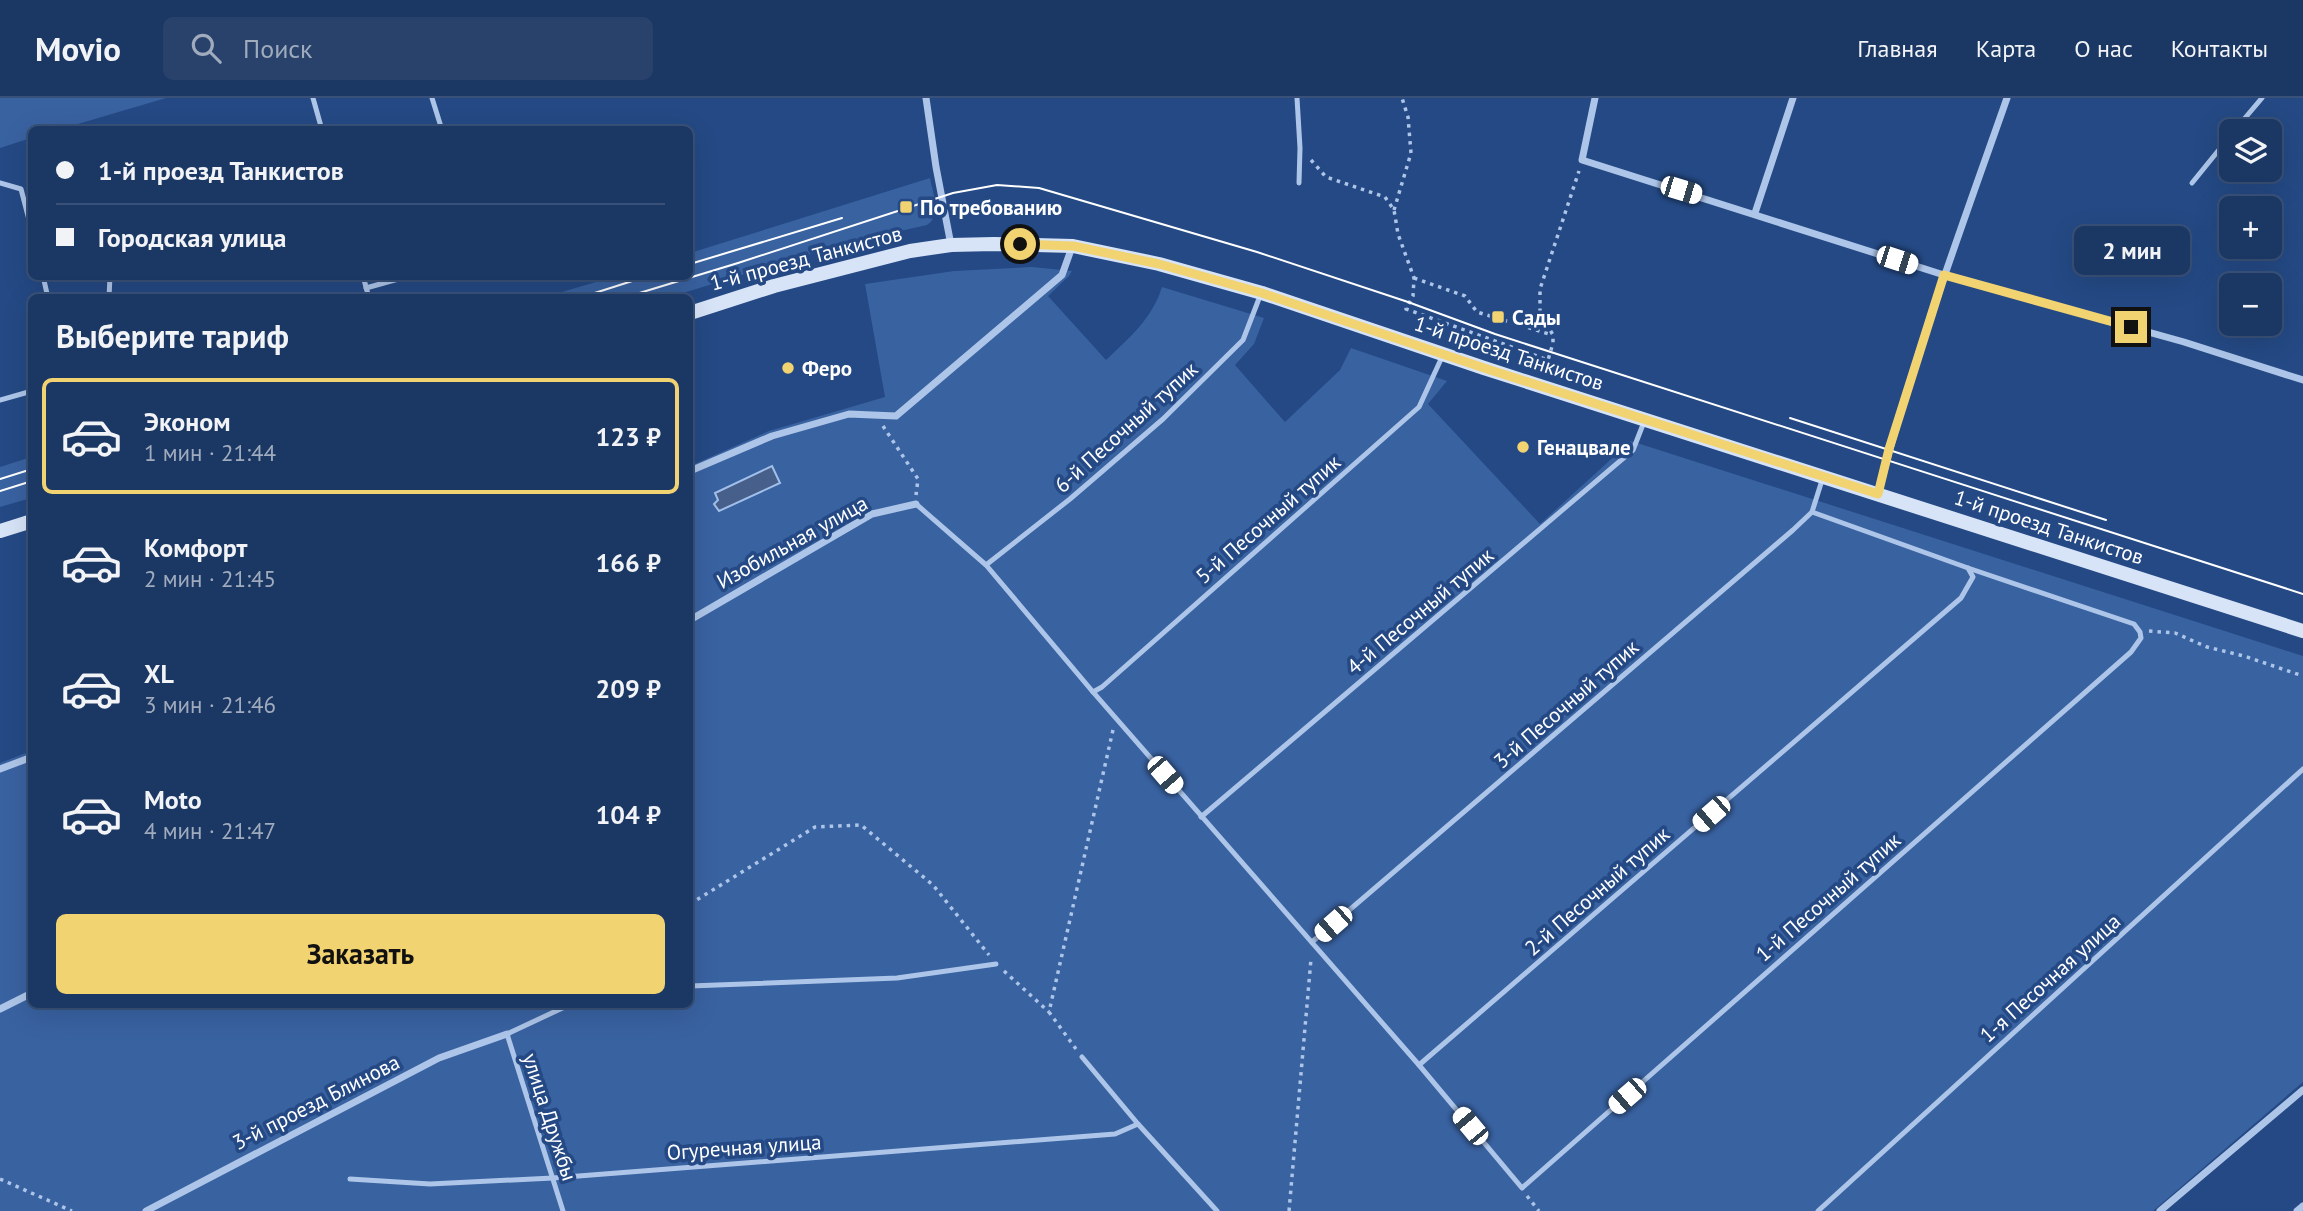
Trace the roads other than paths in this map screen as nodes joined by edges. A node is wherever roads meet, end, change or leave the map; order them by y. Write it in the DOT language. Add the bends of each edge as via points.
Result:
graph roads {
  1 [pos="313,98"];
  2 [pos="432,98"];
  3 [pos="926,98"];
  4 [pos="1297,98"];
  5 [pos="1595,98"];
  6 [pos="1793,98"];
  7 [pos="2007,98"];
  8 [pos="2262,98"];
  9 [pos="2245,119"];
  10 [pos="321,126"];
  11 [pos="441,126"];
  12 [pos="2219,150"];
  13 [pos="0,183"];
  14 [pos="1299,183"];
  15 [pos="2192,183"];
  16 [pos="1755,213"];
  17 [pos="28,216"];
  18 [pos="951,245"];
  19 [pos="1073,246"];
  20 [pos="1944,275"];
  21 [pos="364,280"];
  22 [pos="395,280"];
  23 [pos="366,288"];
  24 [pos="1262,293"];
  25 [pos="368,294"];
  26 [pos="693,312"];
  27 [pos="1444,354"];
  28 [pos="2303,380"];
  29 [pos="28,392"];
  30 [pos="0,400"];
  31 [pos="1645,419"];
  32 [pos="693,470"];
  33 [pos="1823,477"];
  34 [pos="1878,494"];
  35 [pos="916,504"];
  36 [pos="1812,512"];
  37 [pos="28,522"];
  38 [pos="0,531"];
  39 [pos="986,565"];
  40 [pos="1968,568"];
  41 [pos="693,619"];
  42 [pos="2303,631"];
  43 [pos="1093,692"];
  44 [pos="28,758"];
  45 [pos="0,769"];
  46 [pos="2303,769"];
  47 [pos="1201,817"];
  48 [pos="1312,942"];
  49 [pos="996,964"];
  50 [pos="693,986"];
  51 [pos="28,995"];
  52 [pos="562,1008"];
  53 [pos="0,1009"];
  54 [pos="507,1034"];
  55 [pos="1082,1057"];
  56 [pos="1419,1065"];
  57 [pos="2303,1090"];
  58 [pos="1138,1124"];
  59 [pos="553,1178"];
  60 [pos="350,1179"];
  61 [pos="2303,1206"];
  62 [pos="146,1211"];
  63 [pos="563,1211"];
  64 [pos="1217,1211"];
  65 [pos="1818,1211"];
  66 [pos="2160,1211"];
  67 [pos="2297,1211"];
  1 -- 10 [label="lane"];
  2 -- 11 [label="lane"];
  3 -- 18 [label="street"];
  4 -- 14 [label="lane"];
  5 -- 16 [label="street" via="1582,160"];
  6 -- 16 [label="street"];
  7 -- 20 [label="street"];
  8 -- 9 [label="lane"];
  12 -- 15 [label="lane"];
  13 -- 17 [label="lane" via="21,189"];
  16 -- 20 [label="street"];
  18 -- 19 [label="main road, 1-й проезд Танкистов"];
  18 -- 26 [label="main road, 1-й проезд Танкистов" via="856,263"];
  19 -- 24 [label="main road, 1-й проезд Танкистов"];
  19 -- 32 [label="street" via="1062,275 896,416 849,414 772,436"];
  20 -- 28 [label="street"];
  20 -- 34 [label="street"];
  21 -- 23 [label="lane"];
  22 -- 23 [label="lane"];
  23 -- 25 [label="lane"];
  24 -- 27 [label="main road, 1-й проезд Танкистов"];
  24 -- 39 [label="lane, 6-й Песочный тупик" via="1243,340 1208,375 1153,428"];
  27 -- 31 [label="main road, 1-й проезд Танкистов"];
  27 -- 43 [label="lane, 5-й Песочный тупик" via="1419,407"];
  29 -- 30 [label="lane"];
  31 -- 33 [label="main road, 1-й проезд Танкистов"];
  31 -- 47 [label="lane, 4-й Песочный тупик" via="1633,450"];
  33 -- 34 [label="main road, 1-й проезд Танкистов"];
  33 -- 36 [label="lane, 3-й Песочный тупик"];
  34 -- 42 [label="main road, 1-й проезд Танкистов"];
  35 -- 39 [label="lane"];
  35 -- 41 [label="street, Изобильная улица" via="872,514"];
  36 -- 40 [label="lane"];
  36 -- 48 [label="lane, 3-й Песочный тупик"];
  37 -- 38 [label="main road"];
  39 -- 43 [label="lane"];
  40 -- 56 [label="lane, 2-й Песочный тупик" via="1973,578 1961,598"];
  40 -- 56 [label="lane, 1-й Песочный тупик" via="2134,624 2141,638 1522,1188"];
  43 -- 47 [label="lane"];
  44 -- 45 [label="street"];
  46 -- 65 [label="lane, 1-я Песочная улица"];
  47 -- 48 [label="lane"];
  48 -- 56 [label="lane"];
  49 -- 50 [label="lane" via="897,978"];
  51 -- 53 [label="street"];
  52 -- 54 [label="lane"];
  54 -- 59 [label="lane, улица Дружбы"];
  54 -- 62 [label="street, 3-й проезд Блинова" via="439,1058"];
  55 -- 58 [label="lane"];
  57 -- 66 [label="street"];
  58 -- 59 [label="lane, Огуречная улица" via="1115,1134"];
  58 -- 64 [label="lane"];
  59 -- 60 [label="lane, Огуречная улица" via="430,1184"];
  59 -- 63 [label="lane, улица Дружбы"];
  61 -- 67 [label="street"];
}
